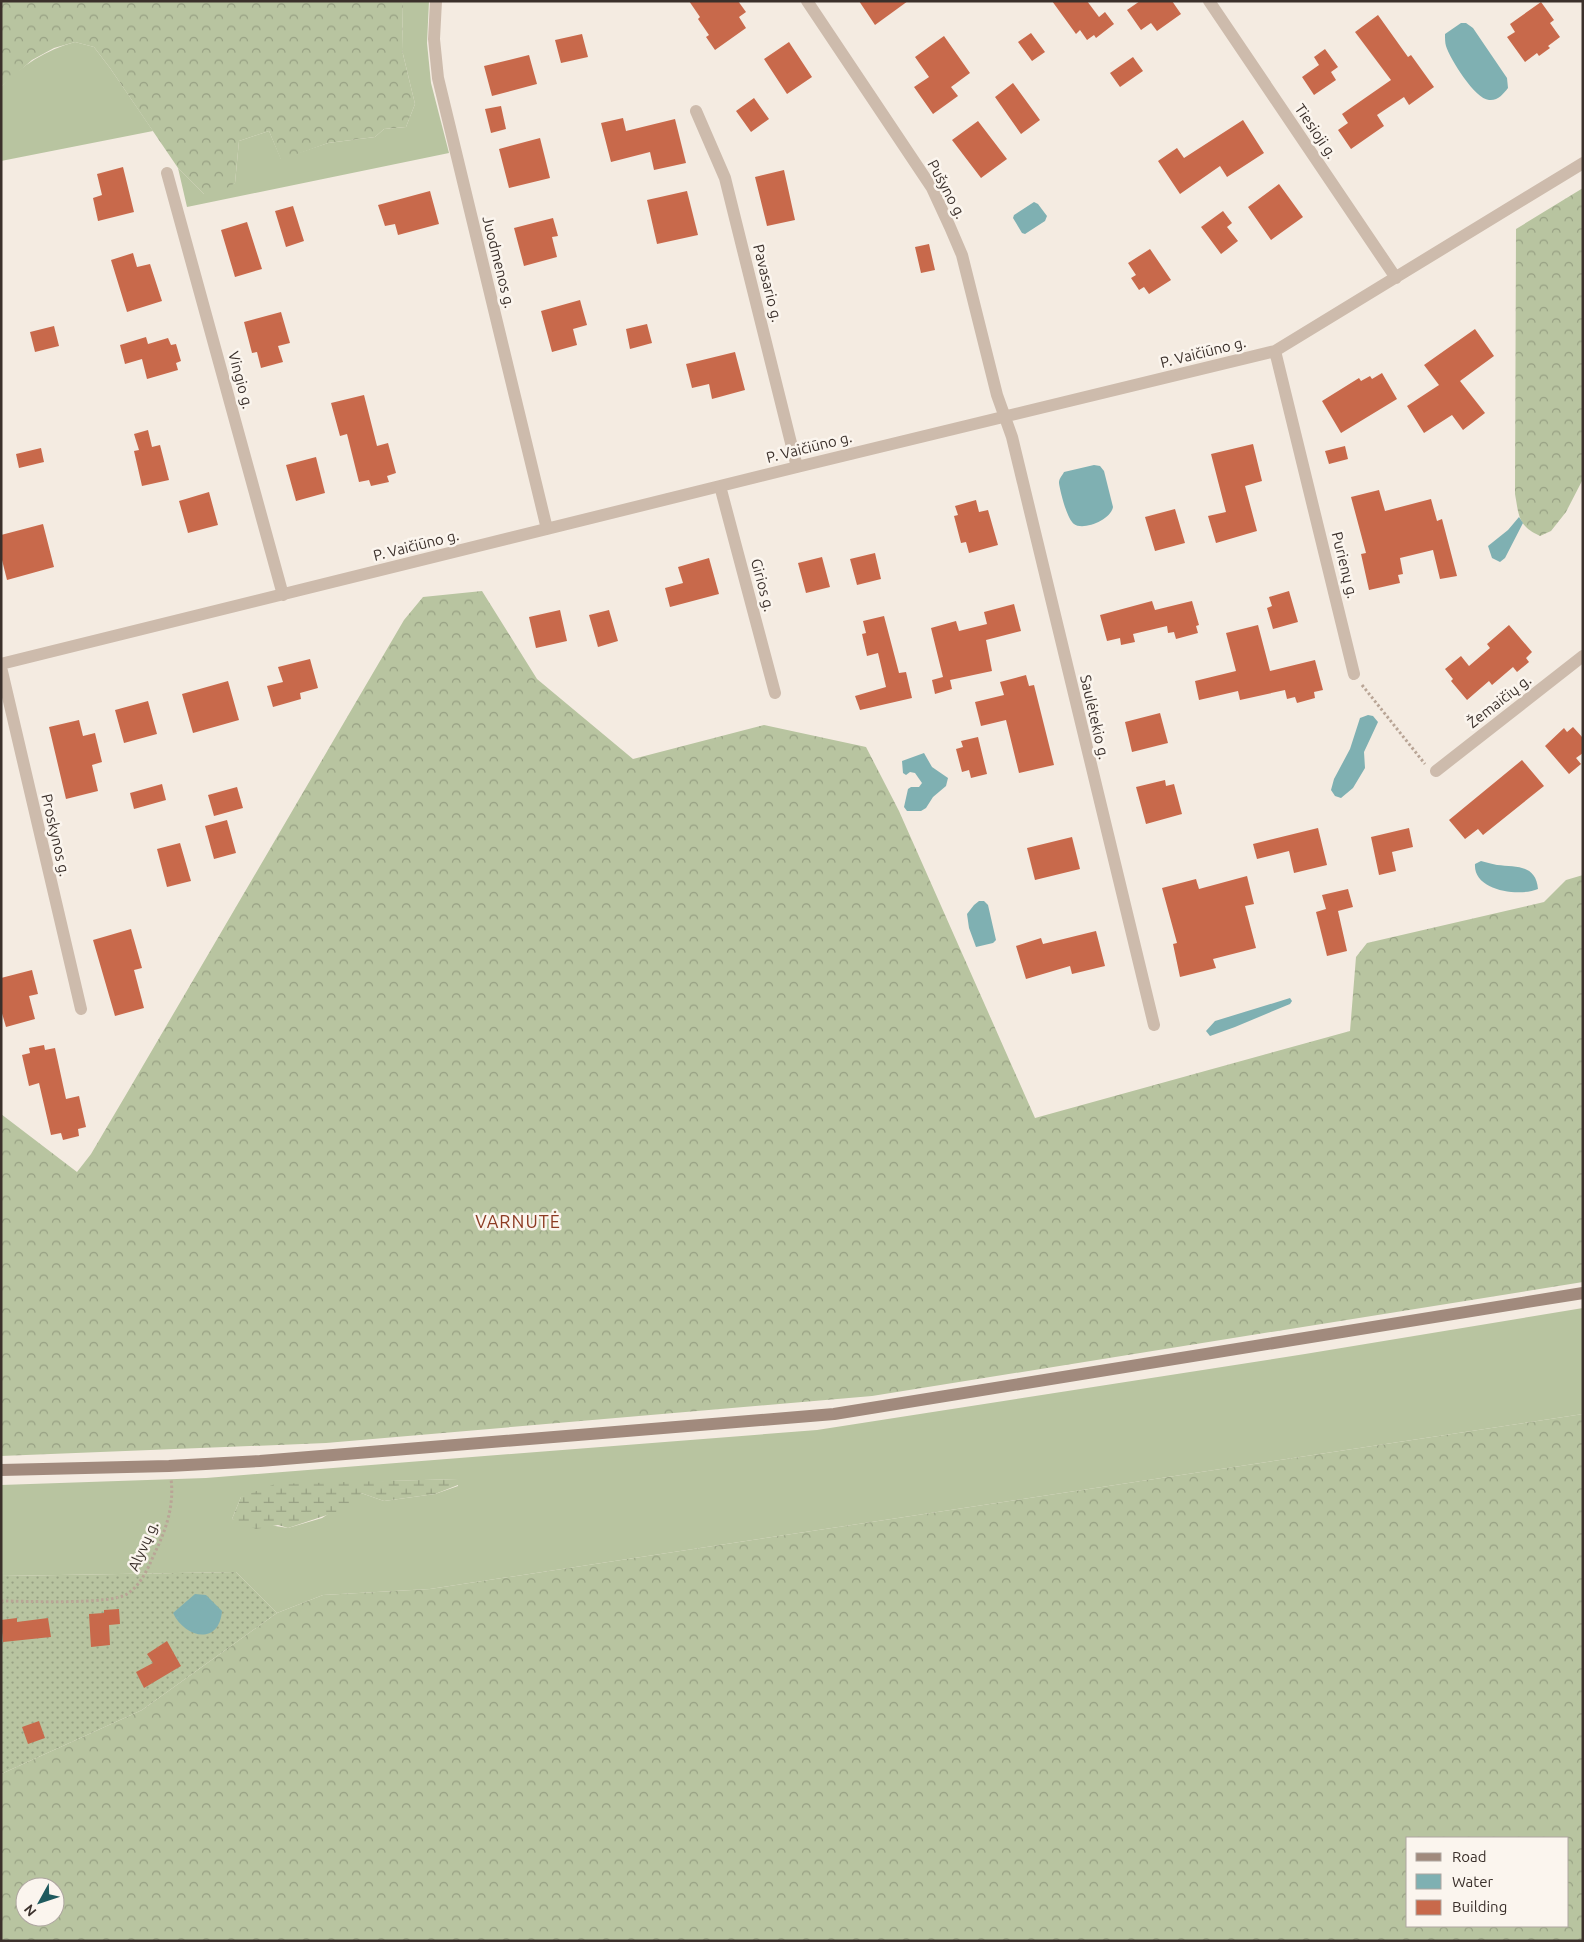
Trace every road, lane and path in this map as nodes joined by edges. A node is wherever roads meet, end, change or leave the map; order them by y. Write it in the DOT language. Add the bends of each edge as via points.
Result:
graph roads {
  1 [pos="436,1"];
  2 [pos="807,1"];
  3 [pos="1209,1"];
  4 [pos="696,110"];
  5 [pos="1583,163"];
  6 [pos="168,173"];
  7 [pos="1396,278"];
  8 [pos="1275,351"];
  9 [pos="1005,416"];
  10 [pos="797,467"];
  11 [pos="720,486"];
  12 [pos="547,529"];
  13 [pos="283,595"];
  14 [pos="1583,656"];
  15 [pos="1,665"];
  16 [pos="1354,674"];
  17 [pos="775,693"];
  18 [pos="1431,768"];
  19 [pos="81,1009"];
  20 [pos="1154,1025"];
  21 [pos="1583,1293"];
  22 [pos="169,1466"];
  23 [pos="1,1470"];
  24 [pos="1,1601"];
  1 -- 12 [label="street, Juodmenos g." via="434,39 438,78"];
  2 -- 9 [label="street, Pušyno g." via="932,188 962,255"];
  3 -- 7 [label="street, Tiesioji g."];
  4 -- 10 [label="street, Pavasario g." via="725,178"];
  5 -- 7 [label="street, P. Vaičiūno g."];
  6 -- 13 [label="street, Vingio g."];
  7 -- 8 [label="street, P. Vaičiūno g."];
  8 -- 9 [label="street, P. Vaičiūno g."];
  8 -- 16 [label="street, Purienų g."];
  9 -- 10 [label="street, P. Vaičiūno g."];
  9 -- 20 [label="street, Saulėtekio g."];
  10 -- 11 [label="street, P. Vaičiūno g."];
  11 -- 12 [label="street, P. Vaičiūno g."];
  11 -- 17 [label="street, Girios g."];
  12 -- 13 [label="street, P. Vaičiūno g."];
  13 -- 15 [label="street, P. Vaičiūno g."];
  14 -- 18 [label="street, Žemaičių g."];
  15 -- 19 [label="street, Proskynos g."];
  16 -- 18 [label="path" via="1393,726"];
  21 -- 22 [label="main road" via="834,1414 270,1461"];
  22 -- 23 [label="main road"];
  22 -- 24 [label="path, Alyvų g." via="173,1493 160,1542 144,1577 127,1594 107,1600"];
}
